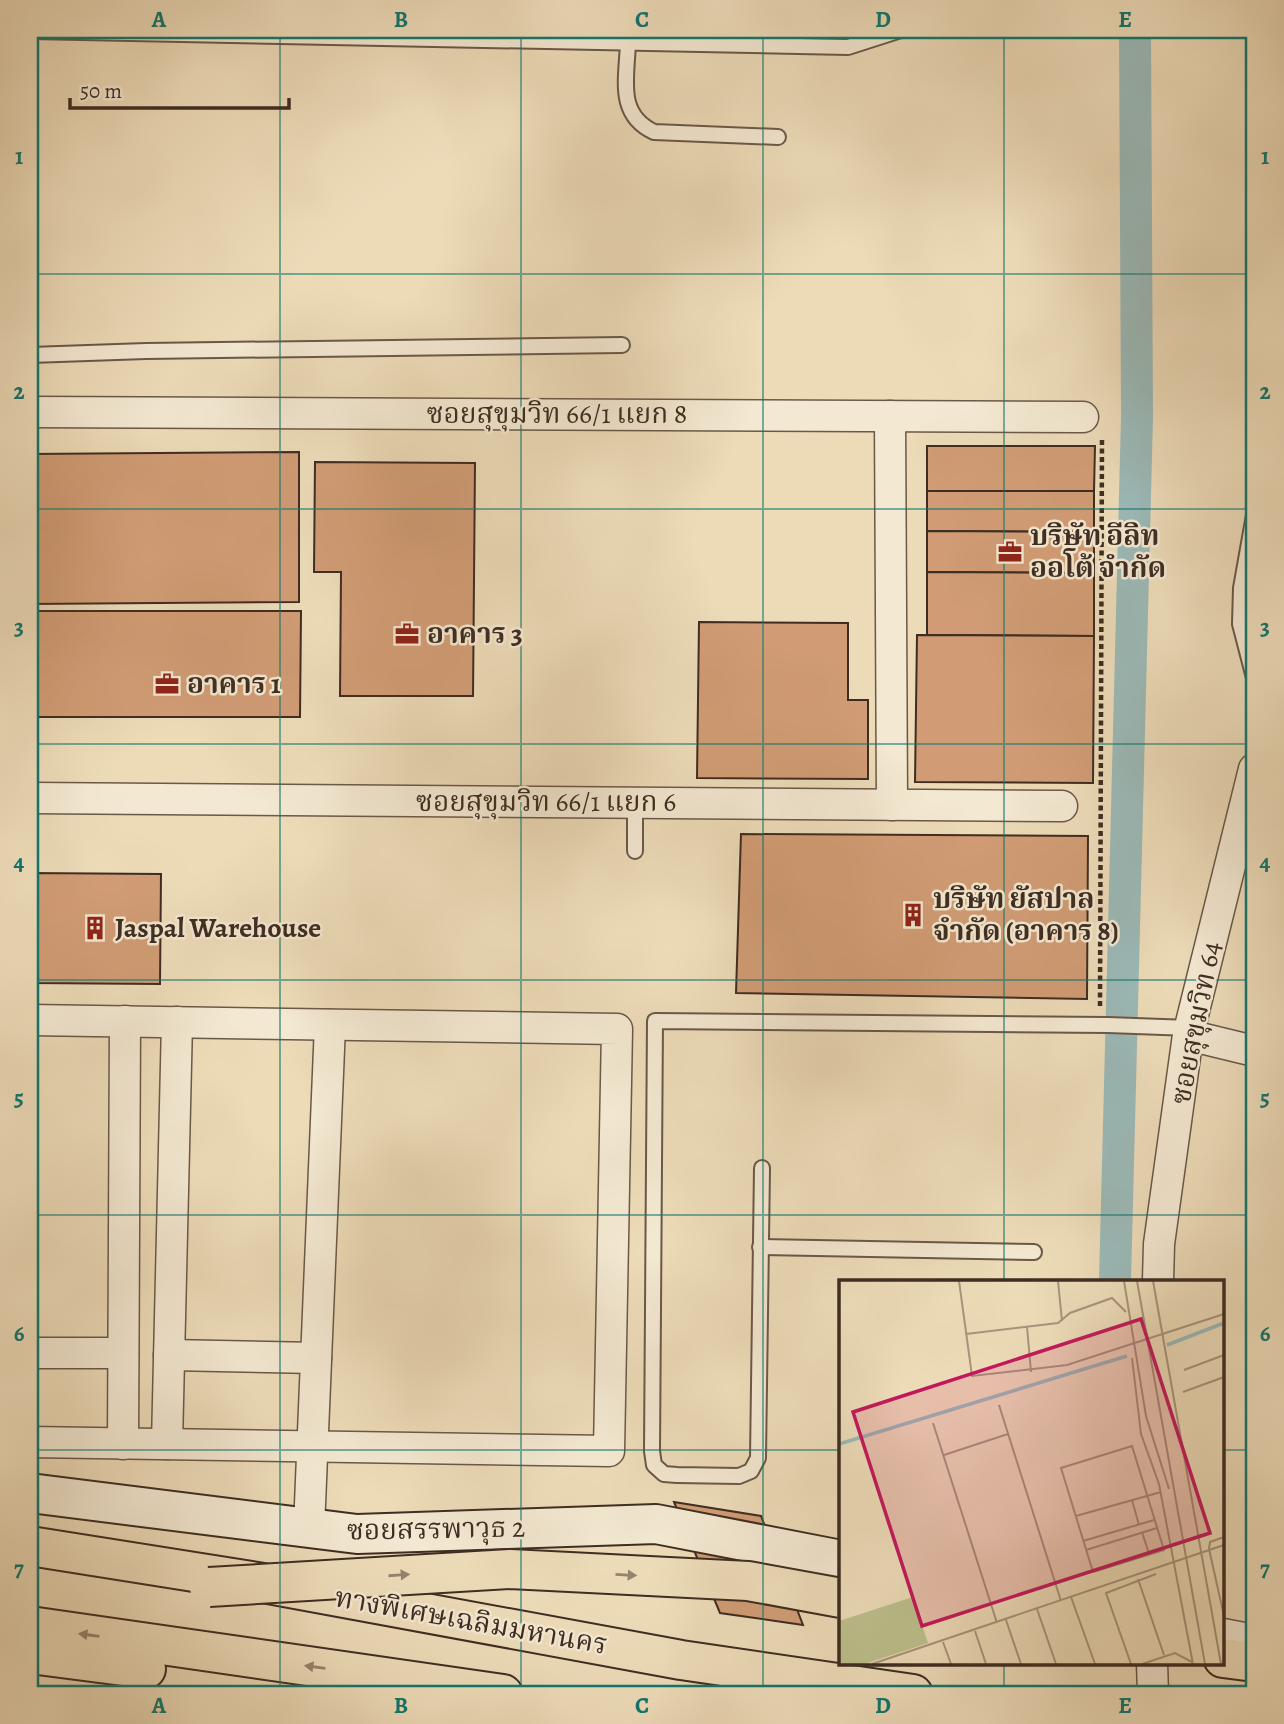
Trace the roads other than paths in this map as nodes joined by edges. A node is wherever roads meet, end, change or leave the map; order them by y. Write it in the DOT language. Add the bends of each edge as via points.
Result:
graph roads {
  1 [pos="901,30"];
  2 [pos="30,31"];
  3 [pos="623,38"];
  4 [pos="778,137"];
  5 [pos="622,345"];
  6 [pos="30,355"];
  7 [pos="30,412"];
  8 [pos="890,416"];
  9 [pos="1083,416"];
  10 [pos="1254,514"];
  11 [pos="1254,678"];
  12 [pos="1254,769"];
  13 [pos="30,798"];
  14 [pos="635,802"];
  15 [pos="892,805"];
  16 [pos="1062,806"];
  17 [pos="635,851"];
  18 [pos="30,1020"];
  19 [pos="125,1021"];
  20 [pos="177,1022"];
  21 [pos="330,1025"];
  22 [pos="1189,1031"];
  23 [pos="1254,1051"];
  24 [pos="762,1168"];
  25 [pos="760,1247"];
  26 [pos="1034,1252"];
  27 [pos="1157,1280"];
  28 [pos="30,1353"];
  29 [pos="123,1353"];
  30 [pos="169,1354"];
  31 [pos="316,1359"];
  32 [pos="30,1442"];
  33 [pos="123,1444"];
  34 [pos="167,1444"];
  35 [pos="313,1447"];
  36 [pos="30,1493"];
  37 [pos="309,1528"];
  38 [pos="30,1546"];
  39 [pos="30,1560"];
  40 [pos="839,1560"];
  41 [pos="209,1587"];
  42 [pos="839,1598"];
  43 [pos="30,1626"];
  44 [pos="1224,1634"];
  45 [pos="1254,1640"];
  46 [pos="30,1654"];
  47 [pos="1224,1658"];
  48 [pos="1254,1662"];
  49 [pos="1152,1664"];
  50 [pos="332,1694"];
  51 [pos="503,1694"];
  52 [pos="873,1694"];
  53 [pos="913,1694"];
  54 [pos="1153,1694"];
  1 -- 3 [label="lane" via="848,47"];
  2 -- 3 [label="lane"];
  3 -- 4 [label="lane" via="626,101 641,126 654,132"];
  5 -- 6 [label="lane"];
  7 -- 8 [label="street, ซอยสุขุมวิท 66/1 แยก 8"];
  8 -- 9 [label="street, ซอยสุขุมวิท 66/1 แยก 8"];
  8 -- 15 [label="street"];
  10 -- 11 [label="lane" via="1241,588 1240,624"];
  12 -- 22 [label="street, ซอยสุขุมวิท 64"];
  13 -- 14 [label="street, ซอยสุขุมวิท 66/1 แยก 6"];
  14 -- 15 [label="street, ซอยสุขุมวิท 66/1 แยก 6"];
  14 -- 17 [label="lane"];
  15 -- 16 [label="street, ซอยสุขุมวิท 66/1 แยก 6"];
  18 -- 19 [label="street"];
  19 -- 20 [label="street"];
  19 -- 29 [label="street"];
  20 -- 21 [label="street"];
  20 -- 30 [label="street"];
  21 -- 31 [label="street"];
  21 -- 35 [label="street" via="617,1029 609,1451"];
  22 -- 23 [label="street"];
  22 -- 25 [label="lane" via="1104,1025 655,1021 652,1451 654,1465 664,1474 739,1476 751,1471 758,1458"];
  22 -- 27 [label="street, ซอยสุขุมวิท 64"];
  24 -- 25 [label="lane"];
  25 -- 26 [label="lane"];
  28 -- 29 [label="street"];
  29 -- 33 [label="street"];
  30 -- 31 [label="street"];
  30 -- 34 [label="street"];
  31 -- 35 [label="street"];
  32 -- 33 [label="street"];
  33 -- 34 [label="street"];
  34 -- 35 [label="street"];
  35 -- 37 [label="street"];
  36 -- 37 [label="street, ซอยสรรพาวุธ 2"];
  37 -- 40 [label="street, ซอยสรรพาวุธ 2" via="357,1534 656,1524"];
  38 -- 53 [label="highway, ทางพิเศษเฉลิมมหานคร" via="257,1582 681,1660"];
  39 -- 41 [label="highway"];
  41 -- 42 [label="highway, one-way, bridge" via="510,1569 748,1581"];
  41 -- 52 [label="highway, bridge" via="696,1673"];
  51 -- 43 [label="highway, one-way"];
  44 -- 45 [label="street"];
  46 -- 50 [label="highway"];
  47 -- 48 [label="highway"];
  49 -- 54 [label="street"];
}
